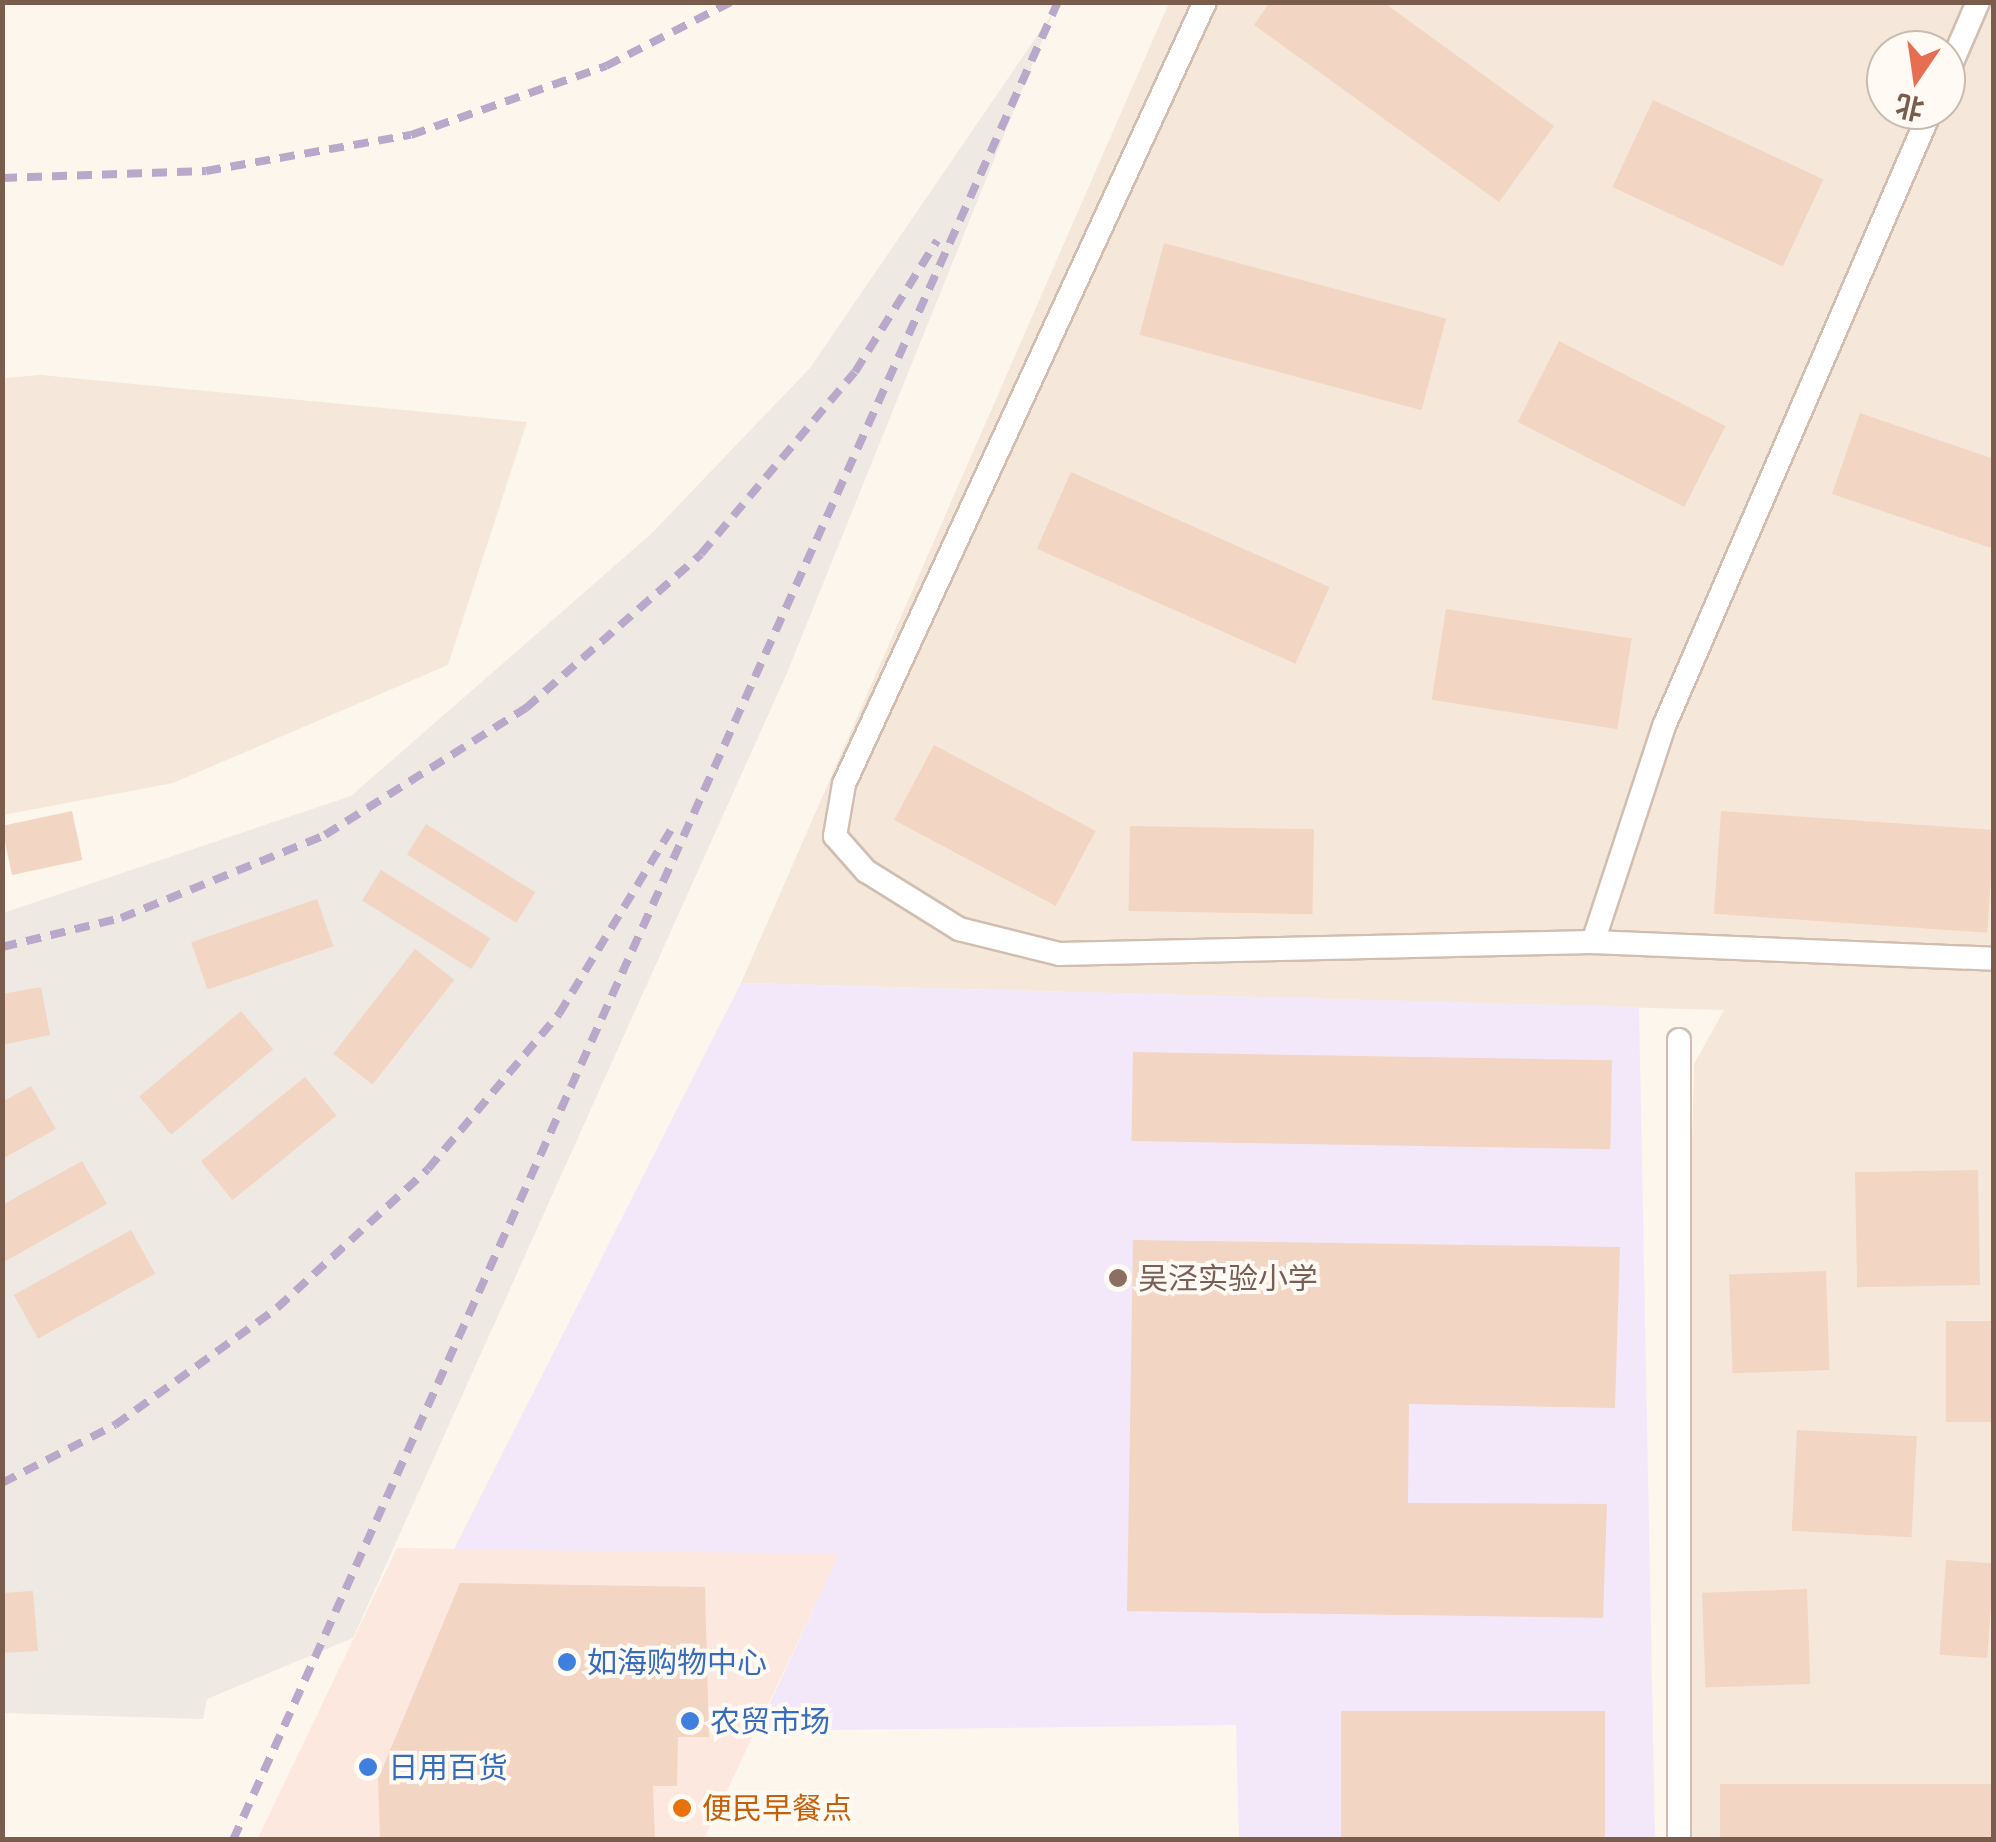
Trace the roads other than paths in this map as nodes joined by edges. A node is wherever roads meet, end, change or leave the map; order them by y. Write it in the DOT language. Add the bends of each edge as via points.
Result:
graph roads {
  1 [pos="1206,2"];
  2 [pos="1978,2"];
  3 [pos="1966,30"];
  4 [pos="1922,130"];
  5 [pos="1593,942"];
  6 [pos="1994,959"];
  7 [pos="1679,1040"];
  8 [pos="1679,1840"];
  1 -- 5 [label="lane" via="844,784 835,836 866,871 959,928 1060,954"];
  2 -- 3 [label="lane"];
  4 -- 5 [label="lane" via="1664,726"];
  5 -- 6 [label="lane"];
  7 -- 8 [label="lane"];
}
